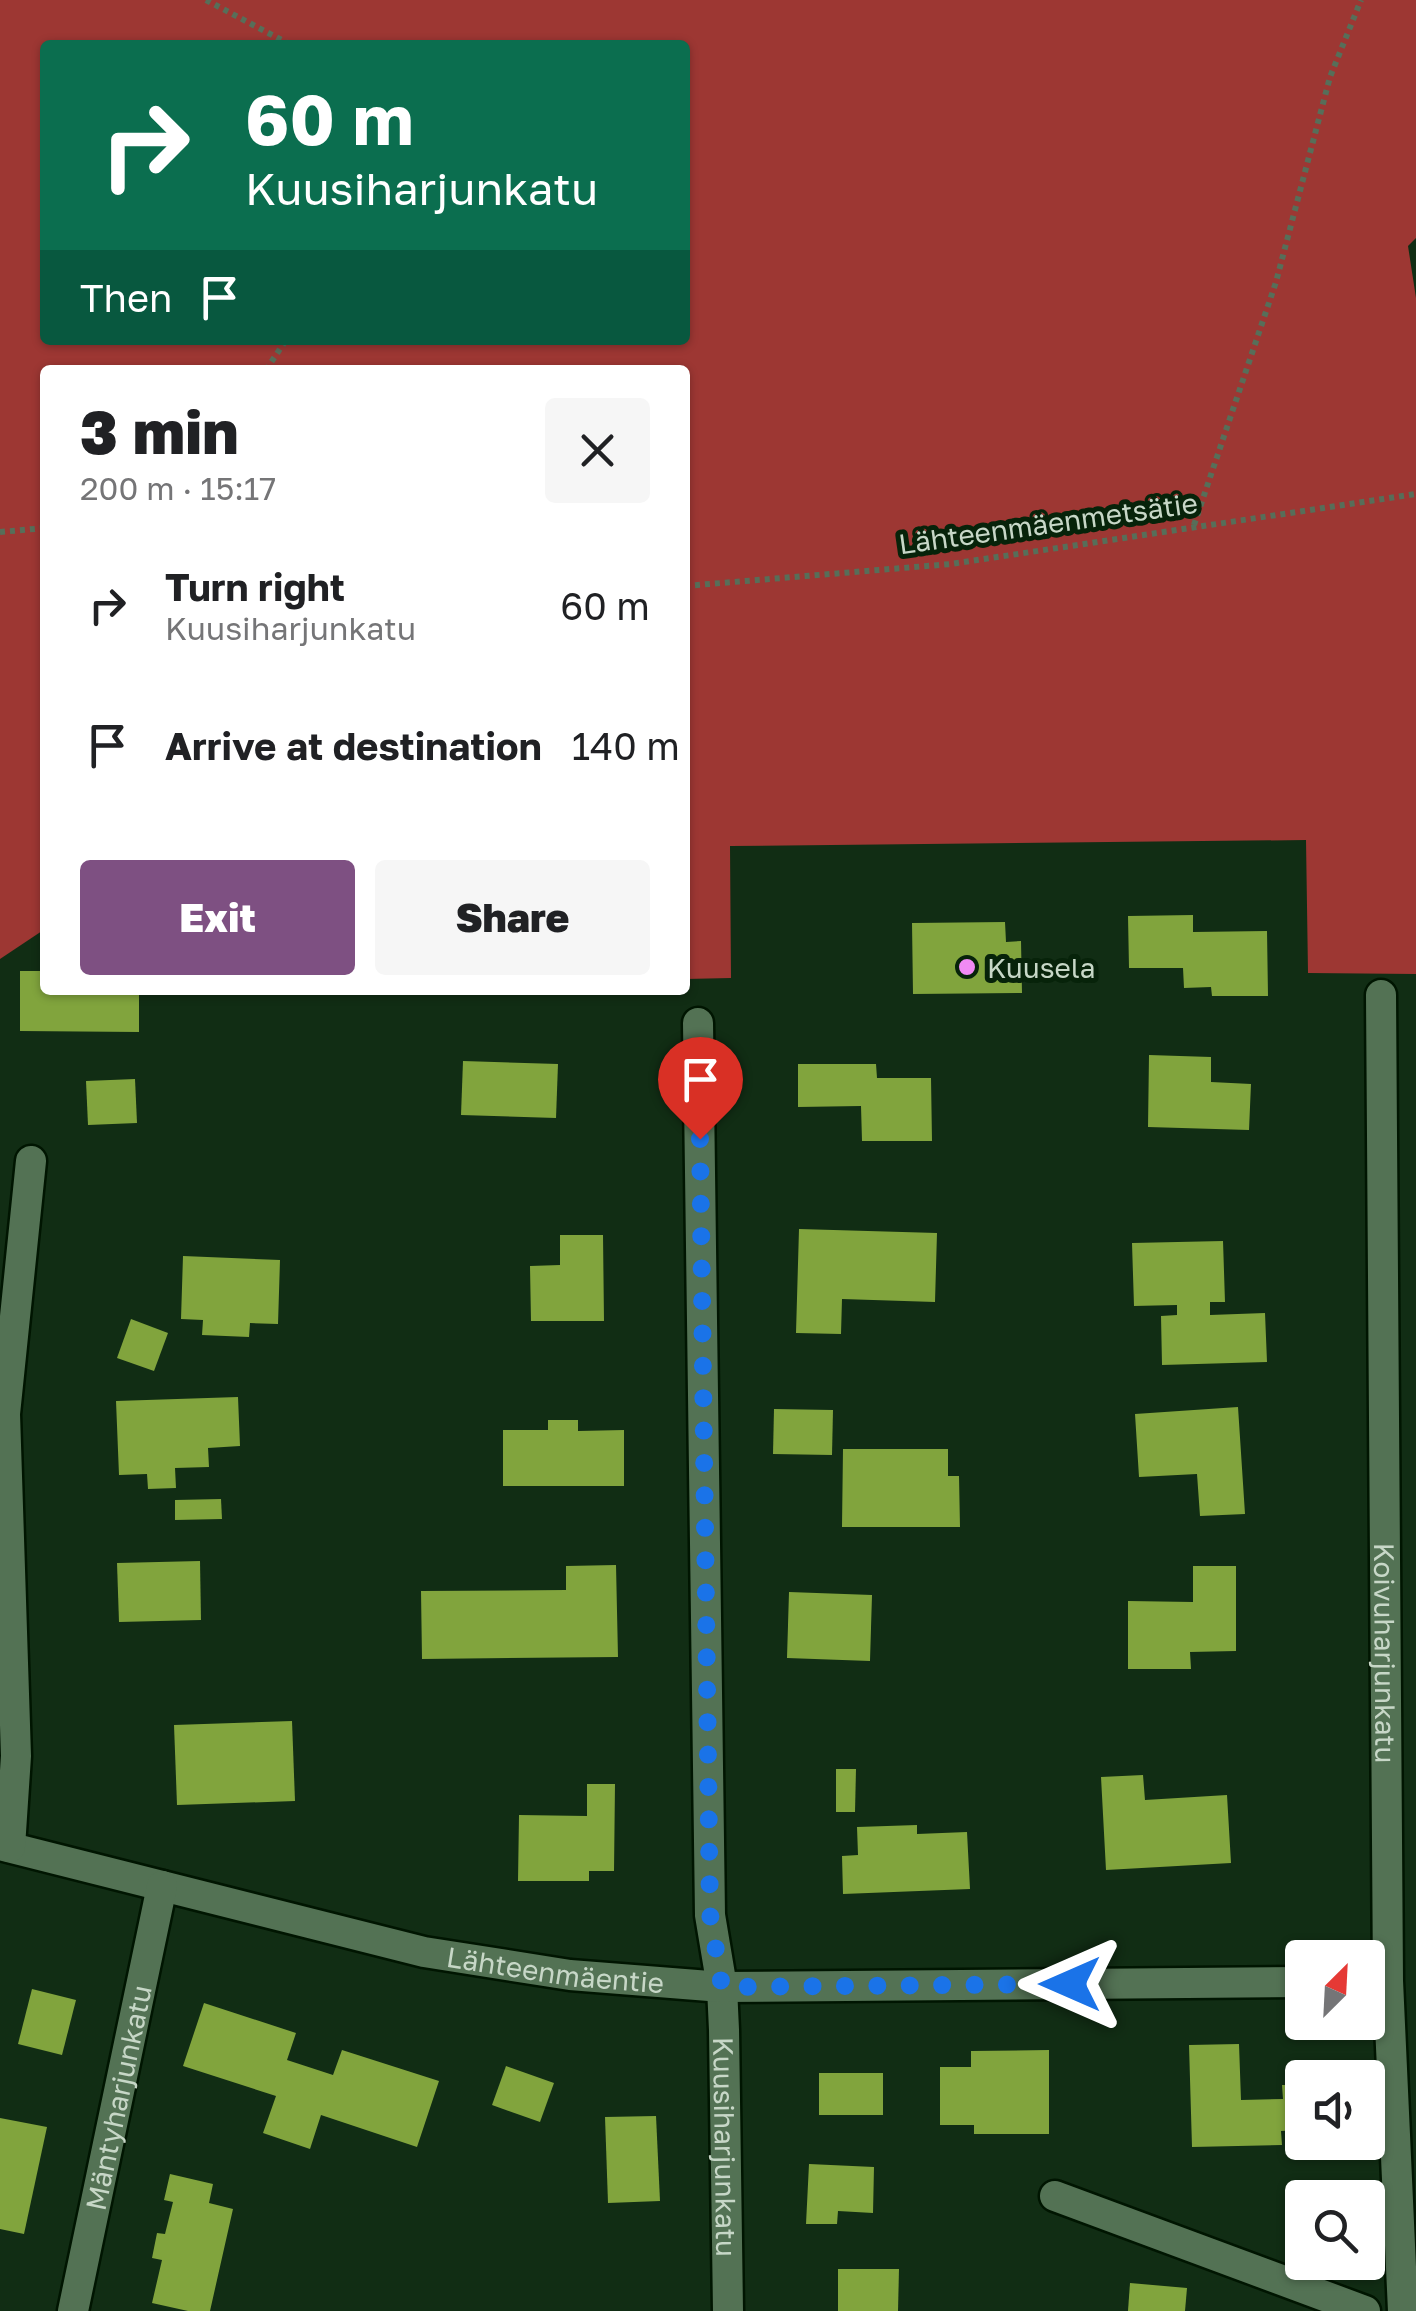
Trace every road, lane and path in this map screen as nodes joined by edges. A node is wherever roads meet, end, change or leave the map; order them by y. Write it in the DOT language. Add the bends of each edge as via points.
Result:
graph roads {
  1 [pos="206,0"];
  2 [pos="1361,0"];
  3 [pos="282,40"];
  4 [pos="1416,494"];
  5 [pos="1194,525"];
  6 [pos="40,528"];
  7 [pos="0,532"];
  8 [pos="690,586"];
  9 [pos="1381,995"];
  10 [pos="698,1023"];
  11 [pos="31,1161"];
  12 [pos="5,1846"];
  13 [pos="162,1886"];
  14 [pos="1390,1981"];
  15 [pos="1285,1982"];
  16 [pos="722,1987"];
  17 [pos="1055,2196"];
  18 [pos="73,2311"];
  19 [pos="728,2311"];
  20 [pos="1365,2311"];
  21 [pos="1403,2311"];
  1 -- 3 [label="path"];
  2 -- 5 [label="path" via="1330,78 1276,282"];
  4 -- 5 [label="path, Lähteenmäenmetsätie"];
  5 -- 8 [label="path, Lähteenmäenmetsätie" via="950,564"];
  6 -- 7 [label="path"];
  9 -- 14 [label="street, Koivuharjunkatu"];
  10 -- 16 [label="street, Kuusiharjunkatu" via="710,1914"];
  11 -- 12 [label="street" via="5,1414 16,1756"];
  12 -- 13 [label="street, Lähteenmäentie"];
  13 -- 16 [label="street, Lähteenmäentie" via="440,1954"];
  13 -- 18 [label="street, Mäntyharjunkatu"];
  14 -- 21 [label="street, Koivuharjunkatu"];
  15 -- 16 [label="street, Lähteenmäentie"];
  16 -- 19 [label="street, Kuusiharjunkatu"];
  17 -- 20 [label="street"];
}
